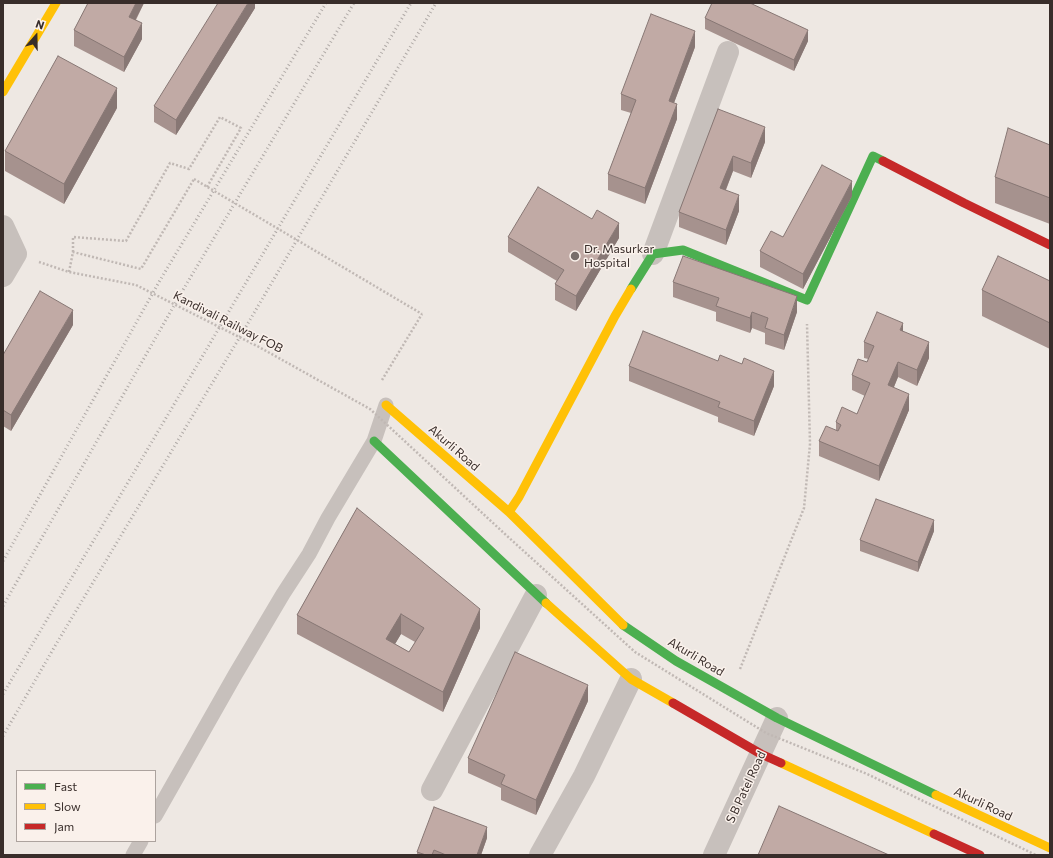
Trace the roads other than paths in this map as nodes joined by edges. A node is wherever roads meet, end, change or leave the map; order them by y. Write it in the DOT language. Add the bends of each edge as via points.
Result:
graph roads {
  1 [pos="56,3"];
  2 [pos="728,52"];
  3 [pos="3,92"];
  4 [pos="3,226"];
  5 [pos="1050,245"];
  6 [pos="653,254"];
  7 [pos="3,276"];
  8 [pos="386,405"];
  9 [pos="374,441"];
  10 [pos="509,512"];
  11 [pos="536,594"];
  12 [pos="631,679"];
  13 [pos="778,718"];
  14 [pos="761,754"];
  15 [pos="432,790"];
  16 [pos="156,814"];
  17 [pos="140,842"];
  18 [pos="1050,848"];
  19 [pos="133,855"];
  20 [pos="540,855"];
  21 [pos="714,855"];
  22 [pos="980,855"];
  1 -- 3 [label="street"];
  2 -- 6 [label="street"];
  4 -- 7 [label="street" via="16,254"];
  5 -- 6 [label="street" via="873,156 807,300 683,250"];
  6 -- 10 [label="street" via="615,316"];
  8 -- 9 [label="lane"];
  8 -- 10 [label="street, Akurli Road"];
  9 -- 11 [label="street"];
  9 -- 16 [label="lane" via="235,675"];
  10 -- 13 [label="street, Akurli Road" via="626,628 676,661"];
  11 -- 12 [label="street"];
  11 -- 15 [label="street"];
  12 -- 14 [label="street"];
  12 -- 20 [label="street" via="584,776"];
  13 -- 14 [label="street, S B Patel Road"];
  13 -- 18 [label="street, Akurli Road" via="903,780"];
  14 -- 21 [label="street, S B Patel Road"];
  14 -- 22 [label="street"];
  17 -- 19 [label="lane"];
}
